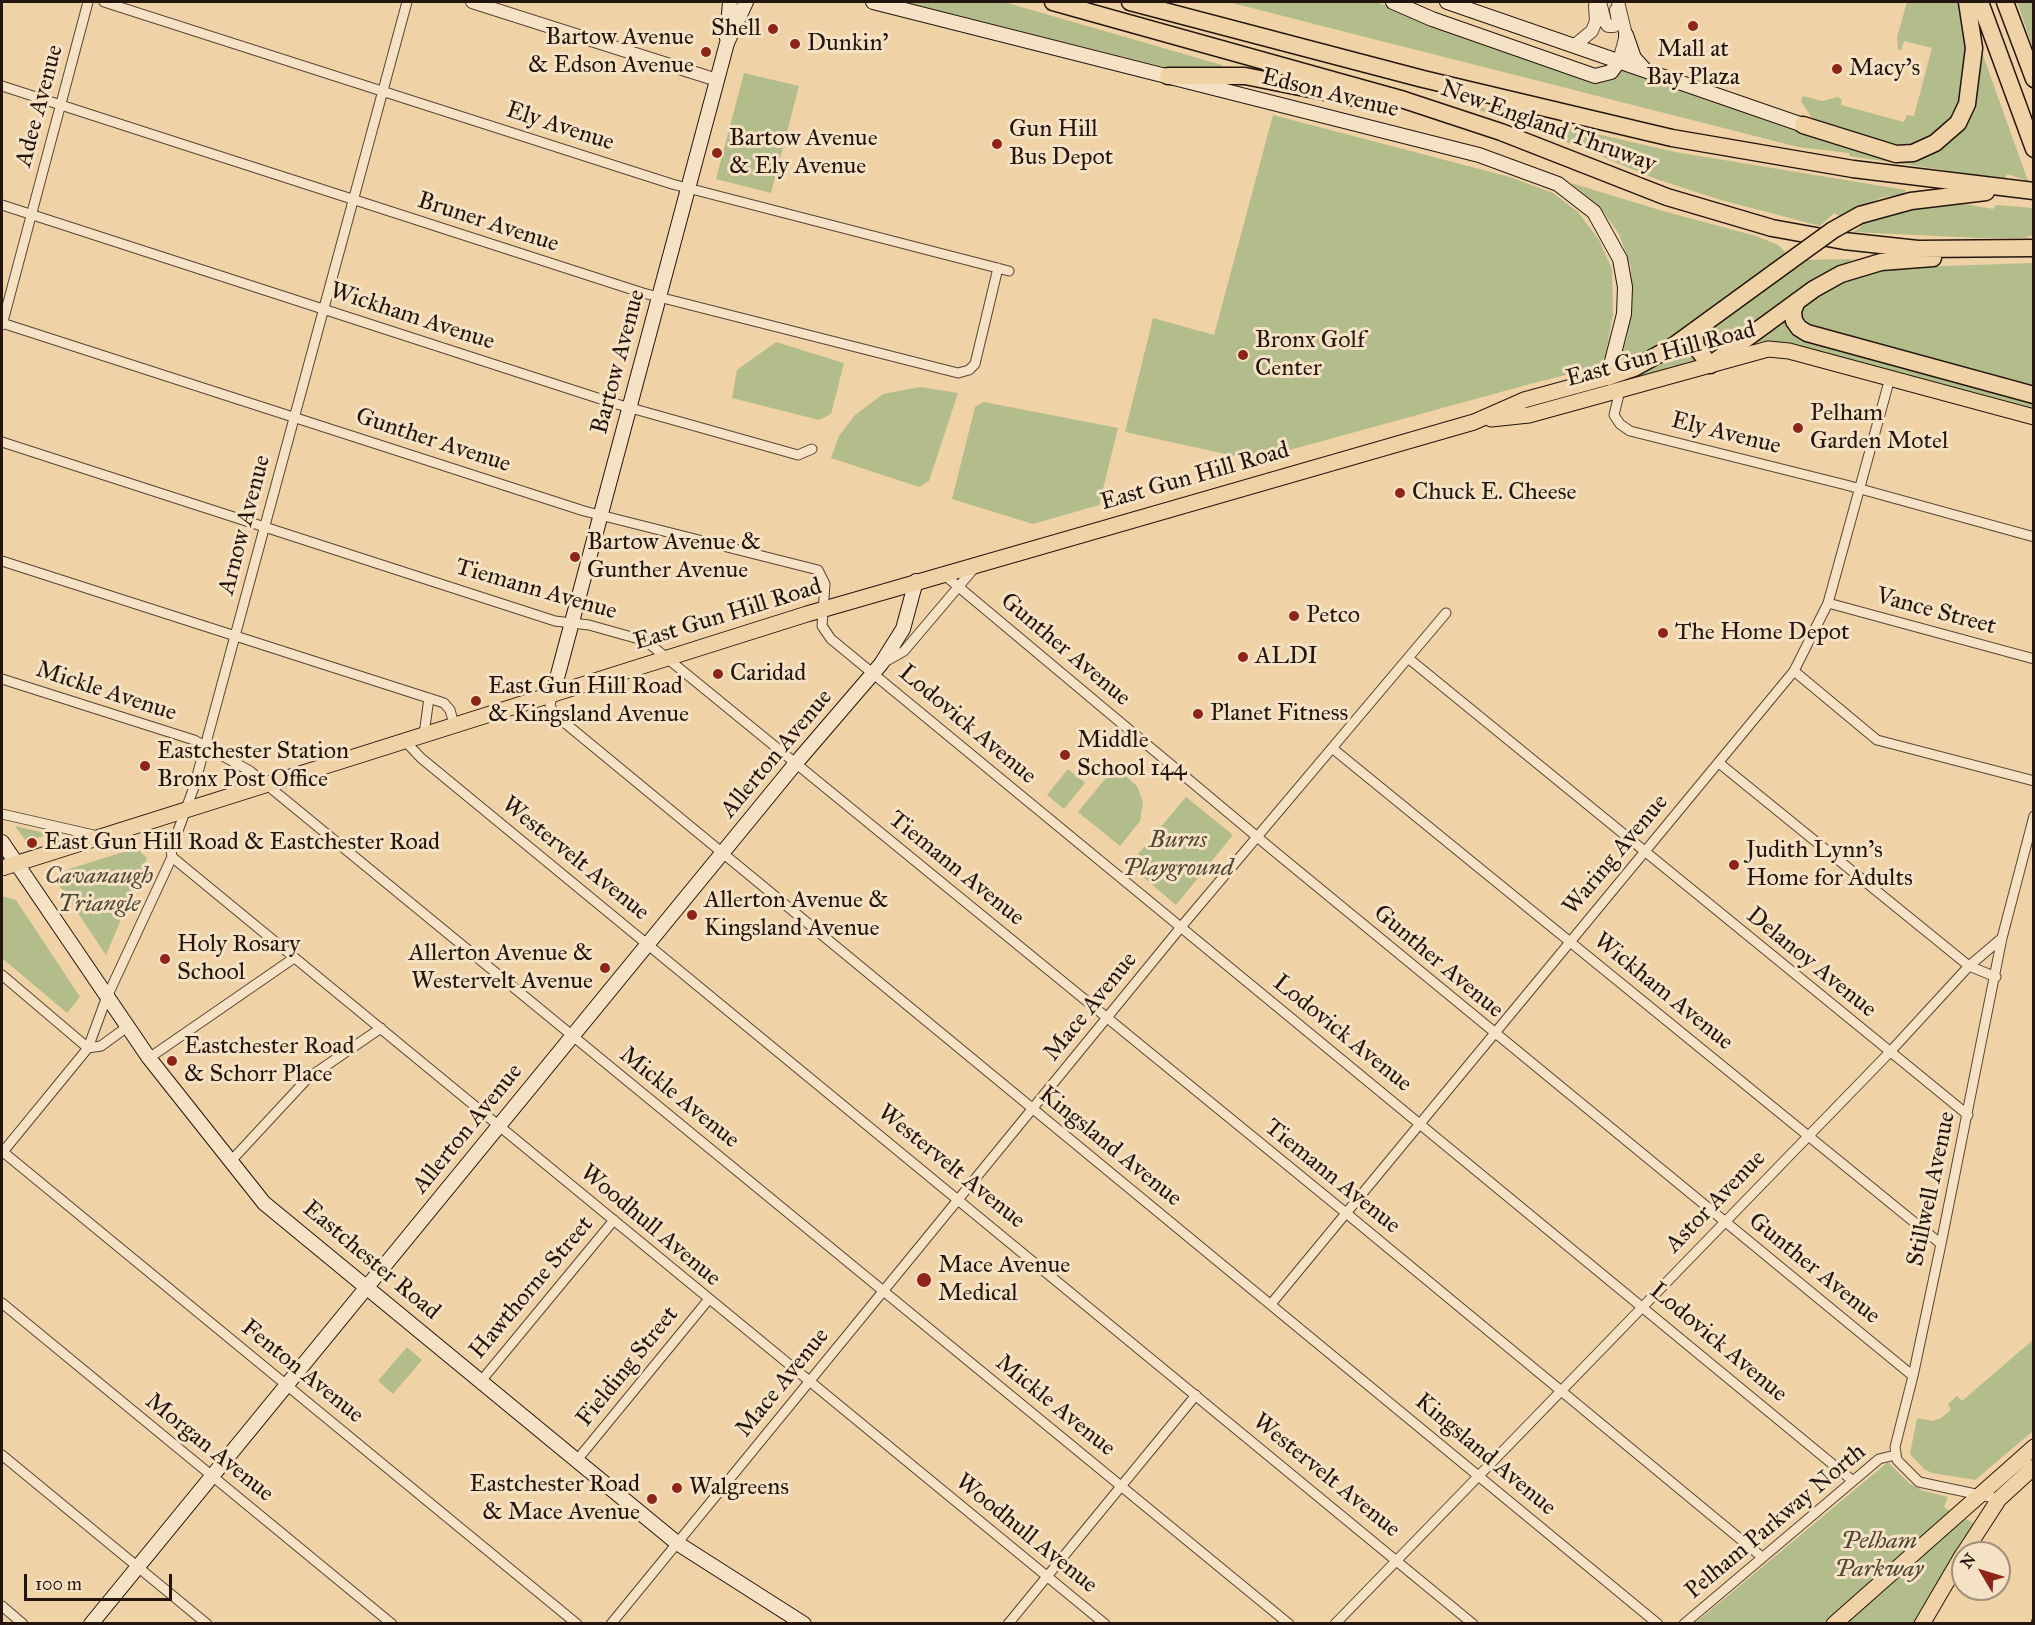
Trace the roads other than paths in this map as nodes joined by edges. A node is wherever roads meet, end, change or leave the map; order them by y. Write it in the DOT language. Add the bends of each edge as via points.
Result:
graph roads {
  1 [pos="88,2"];
  2 [pos="104,2"];
  3 [pos="407,2"];
  4 [pos="472,2"];
  5 [pos="730,2"];
  6 [pos="746,2"];
  7 [pos="873,2"];
  8 [pos="1053,2"];
  9 [pos="1130,2"];
  10 [pos="1172,2"];
  11 [pos="1393,2"];
  12 [pos="1447,2"];
  13 [pos="1594,2"];
  14 [pos="1600,2"];
  15 [pos="1616,2"];
  16 [pos="1967,2"];
  17 [pos="1980,2"];
  18 [pos="2005,2"];
  19 [pos="1416,6"];
  20 [pos="1230,29"];
  21 [pos="1626,35"];
  22 [pos="727,43"];
  23 [pos="1575,45"];
  24 [pos="1619,61"];
  25 [pos="1646,70"];
  26 [pos="1168,76"];
  27 [pos="2034,79"];
  28 [pos="717,80"];
  29 [pos="2,86"];
  30 [pos="382,90"];
  31 [pos="60,105"];
  32 [pos="1431,108"];
  33 [pos="1803,125"];
  34 [pos="2034,149"];
  35 [pos="689,188"];
  36 [pos="2027,190"];
  37 [pos="352,200"];
  38 [pos="2,205"];
  39 [pos="31,214"];
  40 [pos="2034,248"];
  41 [pos="1996,250"];
  42 [pos="998,268"];
  43 [pos="1009,271"];
  44 [pos="660,297"];
  45 [pos="1797,301"];
  46 [pos="324,309"];
  47 [pos="2,324"];
  48 [pos="1694,331"];
  49 [pos="1710,364"];
  50 [pos="1608,377"];
  51 [pos="1890,378"];
  52 [pos="1620,390"];
  53 [pos="2034,395"];
  54 [pos="630,407"];
  55 [pos="2034,417"];
  56 [pos="295,418"];
  57 [pos="1474,422"];
  58 [pos="2,442"];
  59 [pos="812,449"];
  60 [pos="1860,490"];
  61 [pos="602,515"];
  62 [pos="266,527"];
  63 [pos="2034,537"];
  64 [pos="2,561"];
  65 [pos="979,562"];
  66 [pos="942,573"];
  67 [pos="916,581"];
  68 [pos="959,587"];
  69 [pos="1828,603"];
  70 [pos="822,609"];
  71 [pos="1446,613"];
  72 [pos="572,624"];
  73 [pos="235,635"];
  74 [pos="667,657"];
  75 [pos="1408,658"];
  76 [pos="2034,659"];
  77 [pos="877,669"];
  78 [pos="1794,671"];
  79 [pos="2,679"];
  80 [pos="553,693"];
  81 [pos="429,698"];
  82 [pos="454,724"];
  83 [pos="424,734"];
  84 [pos="404,740"];
  85 [pos="205,745"];
  86 [pos="1332,748"];
  87 [pos="796,763"];
  88 [pos="1719,763"];
  89 [pos="2034,782"];
  90 [pos="267,783"];
  91 [pos="186,809"];
  92 [pos="2,814"];
  93 [pos="2034,816"];
  94 [pos="100,836"];
  95 [pos="1257,837"];
  96 [pos="2,842"];
  97 [pos="1644,852"];
  98 [pos="723,854"];
  99 [pos="172,857"];
  100 [pos="17,864"];
  101 [pos="2,868"];
  102 [pos="1181,927"];
  103 [pos="2002,938"];
  104 [pos="1569,941"];
  105 [pos="648,945"];
  106 [pos="294,958"];
  107 [pos="1968,966"];
  108 [pos="2,975"];
  109 [pos="1996,977"];
  110 [pos="106,999"];
  111 [pos="1108,1019"];
  112 [pos="127,1028"];
  113 [pos="381,1028"];
  114 [pos="1494,1033"];
  115 [pos="574,1036"];
  116 [pos="88,1047"];
  117 [pos="1888,1053"];
  118 [pos="149,1058"];
  119 [pos="1033,1109"];
  120 [pos="1968,1115"];
  121 [pos="1420,1123"];
  122 [pos="499,1127"];
  123 [pos="1808,1136"];
  124 [pos="2,1152"];
  125 [pos="230,1162"];
  126 [pos="959,1199"];
  127 [pos="1346,1213"];
  128 [pos="614,1220"];
  129 [pos="1724,1221"];
  130 [pos="1941,1244"];
  131 [pos="367,1288"];
  132 [pos="884,1291"];
  133 [pos="709,1299"];
  134 [pos="2,1303"];
  135 [pos="1271,1304"];
  136 [pos="1642,1306"];
  137 [pos="1913,1376"];
  138 [pos="481,1381"];
  139 [pos="810,1382"];
  140 [pos="287,1385"];
  141 [pos="1560,1390"];
  142 [pos="1196,1395"];
  143 [pos="2034,1448"];
  144 [pos="2,1455"];
  145 [pos="1895,1455"];
  146 [pos="577,1460"];
  147 [pos="2034,1467"];
  148 [pos="1478,1475"];
  149 [pos="212,1476"];
  150 [pos="1853,1481"];
  151 [pos="1121,1486"];
  152 [pos="1979,1496"];
  153 [pos="1999,1499"];
  154 [pos="1971,1541"];
  155 [pos="677,1543"];
  156 [pos="1762,1557"];
  157 [pos="1396,1560"];
  158 [pos="137,1567"];
  159 [pos="1951,1573"];
  160 [pos="1047,1576"];
  161 [pos="2,1606"];
  162 [pos="23,1623"];
  163 [pos="91,1623"];
  164 [pos="207,1623"];
  165 [pos="392,1623"];
  166 [pos="577,1623"];
  167 [pos="611,1623"];
  168 [pos="804,1623"];
  169 [pos="1008,1623"];
  170 [pos="1105,1623"];
  171 [pos="1289,1623"];
  172 [pos="1335,1623"];
  173 [pos="1473,1623"];
  174 [pos="1658,1623"];
  175 [pos="1684,1623"];
  176 [pos="1834,1623"];
  177 [pos="1922,1623"];
  1 -- 31 [label="street, Adee Avenue"];
  2 -- 30 [label="street, Ely Avenue"];
  3 -- 30 [label="street, Arnow Avenue"];
  4 -- 28 [label="street"];
  5 -- 22 [label="main road, Bartow Avenue"];
  6 -- 22 [label="main road, Bartow Avenue"];
  7 -- 26 [label="main road, Edson Avenue"];
  8 -- 32 [label="highway, New England Thruway"];
  9 -- 20 [label="highway, New England Thruway"];
  10 -- 20 [label="highway"];
  11 -- 19 [label="main road"];
  12 -- 23 [label="main road"];
  13 -- 23 [label="street" via="1592,31"];
  14 -- 15 [label="street" via="1605,22 1611,26 1618,21"];
  15 -- 21 [label="street"];
  16 -- 33 [label="highway" via="1974,54 1967,104 1958,123 1935,143 1913,153 1896,154"];
  17 -- 34 [label="highway"];
  18 -- 27 [label="highway"];
  19 -- 24 [label="main road" via="1432,19 1595,75 1606,75"];
  20 -- 36 [label="highway, New England Thruway" via="1672,138 1834,166"];
  21 -- 24 [label="street"];
  21 -- 25 [label="main road" via="1634,58"];
  22 -- 28 [label="main road, Bartow Avenue"];
  23 -- 24 [label="main road"];
  24 -- 25 [label="main road"];
  25 -- 33 [label="main road"];
  26 -- 32 [label="highway" via="1245,76 1390,106"];
  26 -- 50 [label="main road, Edson Avenue" via="1479,155 1547,178 1584,201 1599,218 1616,249 1623,274 1624,314"];
  28 -- 35 [label="main road, Bartow Avenue"];
  29 -- 31 [label="street, Bruner Avenue"];
  30 -- 35 [label="street, Ely Avenue"];
  30 -- 37 [label="street, Arnow Avenue"];
  31 -- 37 [label="street, Bruner Avenue"];
  31 -- 39 [label="street, Adee Avenue"];
  32 -- 41 [label="highway, New England Thruway" via="1667,197 1772,228 1878,246"];
  35 -- 42 [label="street, Ely Avenue"];
  35 -- 44 [label="main road, Bartow Avenue"];
  36 -- 48 [label="highway, bridge" via="1911,201 1860,215 1833,230"];
  37 -- 44 [label="street, Bruner Avenue"];
  37 -- 46 [label="street, Arnow Avenue"];
  38 -- 39 [label="street, Wickham Avenue"];
  39 -- 46 [label="street, Wickham Avenue"];
  39 -- 47 [label="street, Adee Avenue"];
  40 -- 41 [label="highway, New England Thruway"];
  41 -- 45 [label="highway" via="1871,264 1841,274"];
  42 -- 43 [label="street, Ely Avenue"];
  42 -- 44 [label="street, Bruner Avenue" via="975,364 958,373"];
  44 -- 54 [label="main road, Bartow Avenue"];
  45 -- 49 [label="highway"];
  45 -- 53 [label="highway" via="1794,321 1807,333"];
  46 -- 54 [label="street, Wickham Avenue"];
  46 -- 56 [label="street, Arnow Avenue"];
  47 -- 56 [label="street, Gunther Avenue"];
  48 -- 49 [label="highway" via="1696,347"];
  48 -- 50 [label="highway" via="1643,363"];
  49 -- 51 [label="main road, East Gun Hill Road" via="1775,348"];
  49 -- 52 [label="main road, East Gun Hill Road"];
  50 -- 57 [label="main road, East Gun Hill Road" via="1524,400"];
  51 -- 55 [label="main road, East Gun Hill Road"];
  51 -- 60 [label="street, Waring Avenue"];
  52 -- 57 [label="main road, East Gun Hill Road" via="1528,415"];
  52 -- 60 [label="street, Ely Avenue" via="1614,415 1630,430"];
  54 -- 59 [label="street, Wickham Avenue" via="798,454"];
  54 -- 61 [label="main road, Bartow Avenue"];
  56 -- 61 [label="street, Gunther Avenue"];
  56 -- 62 [label="street, Arnow Avenue"];
  57 -- 65 [label="main road, East Gun Hill Road"];
  58 -- 62 [label="street, Tiemann Avenue"];
  60 -- 63 [label="street, Ely Avenue"];
  60 -- 69 [label="street, Waring Avenue"];
  61 -- 70 [label="street, Gunther Avenue" via="818,570 825,584"];
  61 -- 72 [label="main road, Bartow Avenue"];
  62 -- 72 [label="street, Tiemann Avenue"];
  62 -- 73 [label="street, Arnow Avenue"];
  64 -- 73 [label="street"];
  65 -- 66 [label="main road, East Gun Hill Road"];
  65 -- 68 [label="street, Allerton Avenue"];
  66 -- 67 [label="main road, East Gun Hill Road"];
  66 -- 68 [label="street, Gunther Avenue"];
  67 -- 70 [label="main road, East Gun Hill Road"];
  67 -- 77 [label="main road, Allerton Avenue" via="903,629"];
  68 -- 77 [label="street, Allerton Avenue" via="904,651"];
  68 -- 95 [label="street, Gunther Avenue"];
  69 -- 76 [label="street, Vance Street"];
  69 -- 78 [label="street, Waring Avenue"];
  70 -- 74 [label="main road, East Gun Hill Road"];
  70 -- 77 [label="street, Lodovick Avenue" via="826,633"];
  71 -- 75 [label="street, Mace Avenue"];
  72 -- 74 [label="street, Tiemann Avenue" via="646,640"];
  72 -- 80 [label="main road, Bartow Avenue"];
  73 -- 81 [label="street"];
  73 -- 85 [label="street, Arnow Avenue"];
  74 -- 80 [label="main road, East Gun Hill Road"];
  74 -- 87 [label="street, Tiemann Avenue"];
  75 -- 86 [label="street, Mace Avenue"];
  75 -- 97 [label="street, Delanoy Avenue"];
  77 -- 87 [label="main road, Allerton Avenue"];
  77 -- 102 [label="street, Lodovick Avenue"];
  78 -- 88 [label="street, Waring Avenue"];
  78 -- 89 [label="street" via="1877,740"];
  79 -- 85 [label="street, Mickle Avenue"];
  80 -- 82 [label="main road, East Gun Hill Road"];
  80 -- 98 [label="street, Kingsland Avenue" via="550,705 554,714"];
  81 -- 82 [label="street" via="444,703"];
  81 -- 83 [label="street"];
  82 -- 83 [label="main road, East Gun Hill Road"];
  83 -- 84 [label="main road, East Gun Hill Road"];
  84 -- 90 [label="main road, East Gun Hill Road"];
  84 -- 105 [label="street, Westervelt Avenue"];
  85 -- 90 [label="street, Mickle Avenue"];
  85 -- 91 [label="street, Arnow Avenue"];
  86 -- 95 [label="street, Mace Avenue"];
  86 -- 104 [label="street, Wickham Avenue"];
  87 -- 98 [label="main road, Allerton Avenue"];
  87 -- 111 [label="street, Tiemann Avenue"];
  88 -- 97 [label="street, Waring Avenue"];
  88 -- 107 [label="street"];
  90 -- 91 [label="main road, East Gun Hill Road"];
  90 -- 115 [label="street, Mickle Avenue"];
  91 -- 94 [label="main road, East Gun Hill Road"];
  91 -- 99 [label="street, Arnow Avenue"];
  92 -- 94 [label="street"];
  93 -- 103 [label="street, Stillwell Avenue"];
  94 -- 100 [label="main road, East Gun Hill Road"];
  95 -- 102 [label="street, Mace Avenue"];
  95 -- 114 [label="street, Gunther Avenue"];
  96 -- 100 [label="main road, Eastchester Road"];
  97 -- 104 [label="street, Waring Avenue"];
  97 -- 117 [label="street, Delanoy Avenue"];
  98 -- 105 [label="main road, Allerton Avenue"];
  98 -- 119 [label="street, Kingsland Avenue"];
  99 -- 106 [label="street, Woodhull Avenue"];
  99 -- 110 [label="street, Arnow Avenue"];
  100 -- 101 [label="main road, East Gun Hill Road"];
  100 -- 110 [label="main road, Eastchester Road"];
  102 -- 111 [label="street, Mace Avenue"];
  102 -- 121 [label="street, Lodovick Avenue"];
  103 -- 107 [label="street, Astor Avenue"];
  103 -- 109 [label="street, Stillwell Avenue"];
  104 -- 114 [label="street, Waring Avenue"];
  104 -- 123 [label="street, Wickham Avenue"];
  105 -- 115 [label="main road, Allerton Avenue"];
  105 -- 126 [label="street, Westervelt Avenue"];
  106 -- 113 [label="street, Woodhull Avenue"];
  106 -- 118 [label="street"];
  107 -- 109 [label="street"];
  107 -- 117 [label="street, Astor Avenue"];
  108 -- 116 [label="street"];
  109 -- 120 [label="street, Stillwell Avenue"];
  110 -- 112 [label="main road, Eastchester Road"];
  110 -- 116 [label="street, Arnow Avenue"];
  111 -- 119 [label="street, Mace Avenue"];
  111 -- 127 [label="street, Tiemann Avenue"];
  112 -- 116 [label="street, Arnow Avenue" via="101,1046"];
  112 -- 118 [label="main road, Eastchester Road"];
  113 -- 122 [label="street, Woodhull Avenue"];
  113 -- 125 [label="street" via="308,1078"];
  114 -- 121 [label="street, Waring Avenue"];
  114 -- 129 [label="street, Gunther Avenue"];
  115 -- 122 [label="main road, Allerton Avenue"];
  115 -- 132 [label="street, Mickle Avenue"];
  116 -- 124 [label="street, Arnow Avenue"];
  117 -- 120 [label="street, Delanoy Avenue"];
  117 -- 123 [label="street, Astor Avenue"];
  118 -- 125 [label="main road, Eastchester Road"];
  119 -- 126 [label="street, Mace Avenue"];
  119 -- 135 [label="street, Kingsland Avenue"];
  120 -- 130 [label="street, Stillwell Avenue"];
  121 -- 127 [label="street, Waring Avenue"];
  121 -- 136 [label="street, Lodovick Avenue"];
  122 -- 128 [label="street, Woodhull Avenue"];
  122 -- 131 [label="main road, Allerton Avenue"];
  123 -- 129 [label="street, Astor Avenue"];
  123 -- 130 [label="street, Wickham Avenue"];
  124 -- 140 [label="street, Fenton Avenue"];
  125 -- 131 [label="main road, Eastchester Road" via="264,1203"];
  126 -- 132 [label="street, Mace Avenue"];
  126 -- 142 [label="street, Westervelt Avenue"];
  127 -- 135 [label="street, Waring Avenue"];
  127 -- 141 [label="street, Tiemann Avenue"];
  128 -- 133 [label="street, Woodhull Avenue"];
  128 -- 138 [label="street, Hawthorne Street"];
  129 -- 136 [label="street, Astor Avenue"];
  129 -- 137 [label="street, Gunther Avenue"];
  130 -- 137 [label="street, Stillwell Avenue"];
  131 -- 138 [label="main road, Eastchester Road"];
  131 -- 140 [label="main road, Allerton Avenue"];
  132 -- 139 [label="street, Mace Avenue"];
  132 -- 151 [label="street, Mickle Avenue"];
  133 -- 139 [label="street, Woodhull Avenue"];
  133 -- 146 [label="street, Fielding Street"];
  134 -- 149 [label="street, Morgan Avenue"];
  135 -- 148 [label="street, Kingsland Avenue"];
  136 -- 141 [label="street, Astor Avenue"];
  136 -- 150 [label="street, Lodovick Avenue"];
  137 -- 145 [label="street, Stillwell Avenue"];
  138 -- 146 [label="main road, Eastchester Road"];
  139 -- 155 [label="street, Mace Avenue"];
  139 -- 160 [label="street, Woodhull Avenue"];
  140 -- 149 [label="main road, Allerton Avenue"];
  140 -- 166 [label="street, Fenton Avenue"];
  141 -- 148 [label="street, Astor Avenue"];
  141 -- 156 [label="street, Tiemann Avenue"];
  142 -- 151 [label="street"];
  142 -- 157 [label="street, Westervelt Avenue"];
  143 -- 152 [label="main road"];
  144 -- 158 [label="street"];
  145 -- 150 [label="street, Pelham Parkway North" via="1879,1459"];
  145 -- 152 [label="street" via="1919,1482"];
  146 -- 155 [label="main road, Eastchester Road"];
  147 -- 153 [label="main road"];
  148 -- 157 [label="street, Astor Avenue"];
  148 -- 174 [label="street, Kingsland Avenue"];
  149 -- 158 [label="main road, Allerton Avenue"];
  149 -- 165 [label="street, Morgan Avenue"];
  150 -- 156 [label="street, Pelham Parkway North"];
  151 -- 160 [label="street"];
  151 -- 171 [label="street, Mickle Avenue"];
  152 -- 153 [label="street"];
  152 -- 176 [label="main road"];
  153 -- 154 [label="main road"];
  155 -- 167 [label="street, Mace Avenue"];
  155 -- 168 [label="main road, Eastchester Road"];
  156 -- 175 [label="street, Pelham Parkway North"];
  157 -- 172 [label="street, Astor Avenue"];
  157 -- 173 [label="street, Westervelt Avenue"];
  158 -- 163 [label="main road, Allerton Avenue"];
  158 -- 164 [label="street"];
  159 -- 177 [label="main road"];
  160 -- 169 [label="street"];
  160 -- 170 [label="street, Woodhull Avenue"];
  161 -- 162 [label="street"];
}
